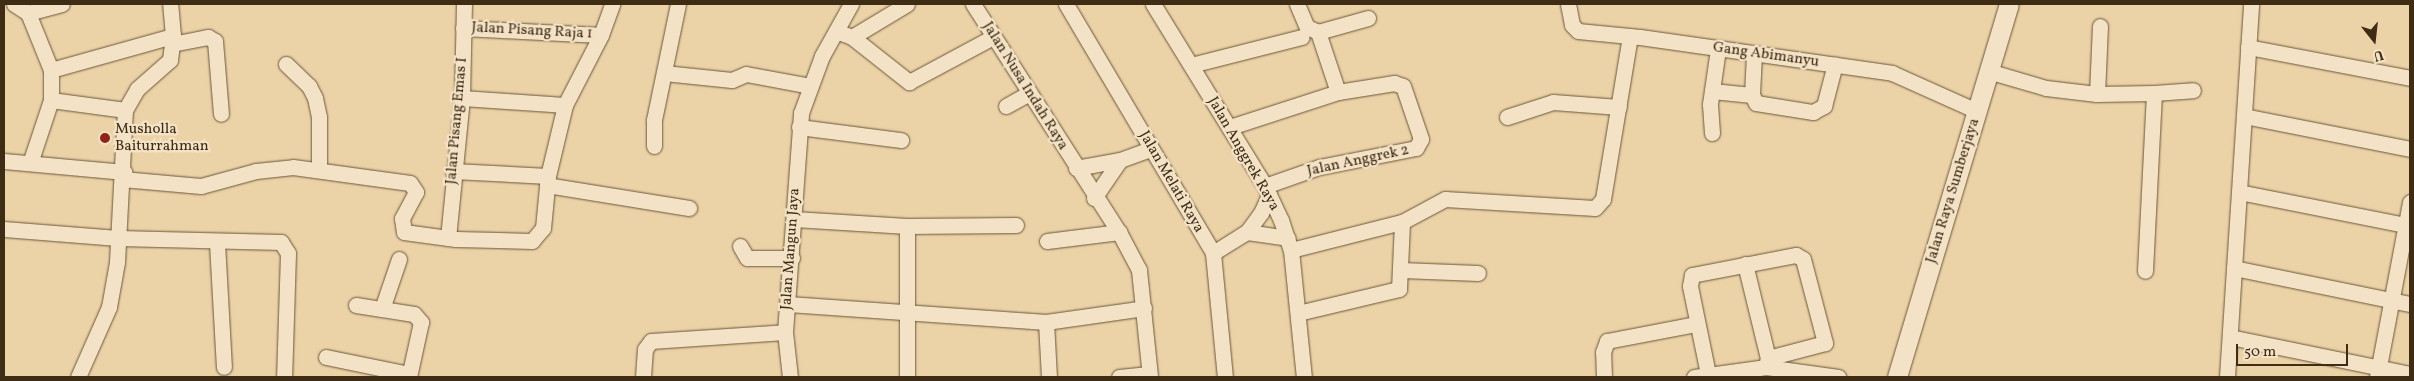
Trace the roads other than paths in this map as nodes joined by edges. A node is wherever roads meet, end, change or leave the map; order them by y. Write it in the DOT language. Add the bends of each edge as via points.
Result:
graph roads {
  1 [pos="14,4"];
  2 [pos="62,4"];
  3 [pos="170,4"];
  4 [pos="464,4"];
  5 [pos="612,4"];
  6 [pos="678,4"];
  7 [pos="851,4"];
  8 [pos="908,4"];
  9 [pos="973,4"];
  10 [pos="1066,4"];
  11 [pos="1297,4"];
  12 [pos="1568,4"];
  13 [pos="2009,4"];
  14 [pos="2251,4"];
  15 [pos="1159,5"];
  16 [pos="28,13"];
  17 [pos="1368,18"];
  18 [pos="2100,26"];
  19 [pos="463,28"];
  20 [pos="836,31"];
  21 [pos="1318,32"];
  22 [pos="601,35"];
  23 [pos="1630,36"];
  24 [pos="993,37"];
  25 [pos="1302,37"];
  26 [pos="852,38"];
  27 [pos="173,40"];
  28 [pos="2248,47"];
  29 [pos="1718,49"];
  30 [pos="1754,54"];
  31 [pos="286,64"];
  32 [pos="1835,64"];
  33 [pos="1191,65"];
  34 [pos="51,70"];
  35 [pos="1988,72"];
  36 [pos="664,73"];
  37 [pos="2410,78"];
  38 [pos="810,86"];
  39 [pos="2193,90"];
  40 [pos="1712,91"];
  41 [pos="1338,92"];
  42 [pos="2154,93"];
  43 [pos="1029,94"];
  44 [pos="2097,94"];
  45 [pos="1752,95"];
  46 [pos="462,98"];
  47 [pos="51,100"];
  48 [pos="565,105"];
  49 [pos="1006,106"];
  50 [pos="1619,107"];
  51 [pos="125,110"];
  52 [pos="1977,111"];
  53 [pos="221,114"];
  54 [pos="2244,116"];
  55 [pos="1507,117"];
  56 [pos="799,127"];
  57 [pos="1230,128"];
  58 [pos="1712,133"];
  59 [pos="902,140"];
  60 [pos="654,146"];
  61 [pos="1152,149"];
  62 [pos="2410,149"];
  63 [pos="1120,160"];
  64 [pos="4,161"];
  65 [pos="30,163"];
  66 [pos="1076,168"];
  67 [pos="319,170"];
  68 [pos="453,172"];
  69 [pos="123,175"];
  70 [pos="547,180"];
  71 [pos="1267,190"];
  72 [pos="2239,192"];
  73 [pos="1094,198"];
  74 [pos="2410,202"];
  75 [pos="689,208"];
  76 [pos="794,219"];
  77 [pos="1402,222"];
  78 [pos="1016,225"];
  79 [pos="2408,225"];
  80 [pos="907,226"];
  81 [pos="4,229"];
  82 [pos="1119,232"];
  83 [pos="1247,232"];
  84 [pos="118,238"];
  85 [pos="448,238"];
  86 [pos="1047,241"];
  87 [pos="217,243"];
  88 [pos="1289,244"];
  89 [pos="740,246"];
  90 [pos="1213,253"];
  91 [pos="792,258"];
  92 [pos="399,259"];
  93 [pos="1745,264"];
  94 [pos="2234,268"];
  95 [pos="1401,270"];
  96 [pos="2145,271"];
  97 [pos="1478,273"];
  98 [pos="2392,300"];
  99 [pos="788,304"];
  100 [pos="2410,304"];
  101 [pos="356,306"];
  102 [pos="1144,308"];
  103 [pos="382,309"];
  104 [pos="906,311"];
  105 [pos="1298,313"];
  106 [pos="1046,322"];
  107 [pos="1696,324"];
  108 [pos="785,332"];
  109 [pos="2230,337"];
  110 [pos="326,357"];
  111 [pos="224,367"];
  112 [pos="1766,367"];
  113 [pos="2378,373"];
  114 [pos="2410,374"];
  115 [pos="409,376"];
  116 [pos="1149,376"];
  117 [pos="1701,376"];
  118 [pos="78,377"];
  119 [pos="284,377"];
  120 [pos="643,377"];
  121 [pos="790,377"];
  122 [pos="907,377"];
  123 [pos="1050,377"];
  124 [pos="1120,377"];
  125 [pos="1226,377"];
  126 [pos="1304,377"];
  127 [pos="1604,377"];
  128 [pos="1838,377"];
  129 [pos="1897,377"];
  130 [pos="2227,377"];
  1 -- 16 [label="street"];
  2 -- 16 [label="street"];
  3 -- 27 [label="street"];
  4 -- 19 [label="street, Jalan Pisang Emas I"];
  5 -- 22 [label="street"];
  6 -- 36 [label="street"];
  7 -- 20 [label="street, Jalan Mangun Jaya"];
  8 -- 26 [label="street"];
  9 -- 24 [label="street, Jalan Nusa Indah Raya"];
  10 -- 61 [label="street, Jalan Melati Raya"];
  11 -- 21 [label="street" via="1307,27"];
  12 -- 23 [label="street, Gang Abimanyu" via="1572,25 1578,31"];
  13 -- 35 [label="street, Jalan Raya Sumberjaya"];
  14 -- 28 [label="street"];
  15 -- 33 [label="street, Jalan Anggrek Raya"];
  16 -- 34 [label="street"];
  17 -- 21 [label="street"];
  18 -- 44 [label="street"];
  19 -- 22 [label="street, Jalan Pisang Raja 1"];
  19 -- 46 [label="street, Jalan Pisang Emas I"];
  20 -- 26 [label="street"];
  20 -- 38 [label="street, Jalan Mangun Jaya"];
  21 -- 41 [label="street"];
  22 -- 48 [label="street"];
  23 -- 29 [label="street, Gang Abimanyu"];
  23 -- 50 [label="street"];
  24 -- 26 [label="street" via="917,80 907,81"];
  24 -- 43 [label="street, Jalan Nusa Indah Raya"];
  25 -- 33 [label="street"];
  27 -- 34 [label="street"];
  27 -- 51 [label="street" via="170,60 137,89"];
  27 -- 53 [label="street" via="208,38 215,41"];
  28 -- 37 [label="street"];
  28 -- 54 [label="street"];
  29 -- 30 [label="street, Gang Abimanyu"];
  29 -- 40 [label="street"];
  30 -- 32 [label="street, Gang Abimanyu"];
  30 -- 45 [label="street"];
  31 -- 67 [label="street" via="309,86 315,98 319,117"];
  32 -- 45 [label="street" via="1824,106 1817,112 1758,104"];
  32 -- 52 [label="street, Gang Abimanyu" via="1892,73"];
  33 -- 57 [label="street, Jalan Anggrek Raya"];
  34 -- 47 [label="street"];
  35 -- 44 [label="street" via="2046,88"];
  35 -- 52 [label="street, Jalan Raya Sumberjaya"];
  36 -- 38 [label="street" via="732,80 746,74"];
  36 -- 60 [label="street" via="654,120"];
  38 -- 56 [label="street, Jalan Mangun Jaya"];
  39 -- 42 [label="street"];
  40 -- 45 [label="street"];
  40 -- 58 [label="street"];
  41 -- 57 [label="street, Jalan Anggrek 2"];
  41 -- 71 [label="street, Jalan Anggrek 2" via="1399,83 1407,94 1421,139 1419,146 1319,167"];
  42 -- 44 [label="street"];
  42 -- 96 [label="street"];
  43 -- 49 [label="street"];
  43 -- 66 [label="street, Jalan Nusa Indah Raya"];
  46 -- 48 [label="street"];
  46 -- 68 [label="street, Jalan Pisang Emas I"];
  47 -- 51 [label="street"];
  47 -- 65 [label="street"];
  48 -- 70 [label="street"];
  50 -- 55 [label="street" via="1553,102"];
  50 -- 77 [label="street" via="1603,199 1595,208 1445,199"];
  51 -- 69 [label="street"];
  52 -- 129 [label="street, Jalan Raya Sumberjaya"];
  54 -- 62 [label="street"];
  54 -- 72 [label="street"];
  56 -- 59 [label="street"];
  56 -- 76 [label="street, Jalan Mangun Jaya"];
  57 -- 71 [label="street, Jalan Anggrek Raya"];
  61 -- 63 [label="street"];
  61 -- 90 [label="street, Jalan Melati Raya"];
  63 -- 66 [label="street"];
  63 -- 73 [label="street"];
  64 -- 65 [label="street"];
  65 -- 69 [label="street"];
  66 -- 73 [label="street, Jalan Nusa Indah Raya"];
  67 -- 69 [label="street" via="293,167 256,171 201,186"];
  67 -- 85 [label="street" via="413,184 416,192 402,218 401,229"];
  68 -- 70 [label="street"];
  68 -- 85 [label="street, Jalan Pisang Emas I"];
  69 -- 84 [label="street"];
  70 -- 75 [label="street"];
  70 -- 85 [label="street" via="541,233 528,242"];
  71 -- 83 [label="street" via="1261,214"];
  71 -- 88 [label="street, Jalan Anggrek Raya"];
  72 -- 79 [label="street"];
  72 -- 94 [label="street"];
  73 -- 82 [label="street, Jalan Nusa Indah Raya"];
  74 -- 79 [label="street"];
  76 -- 80 [label="street"];
  76 -- 91 [label="street, Jalan Mangun Jaya"];
  77 -- 88 [label="street"];
  77 -- 95 [label="street"];
  78 -- 80 [label="street"];
  79 -- 98 [label="street"];
  80 -- 104 [label="street"];
  81 -- 84 [label="street"];
  82 -- 86 [label="street"];
  82 -- 102 [label="street, Jalan Nusa Indah Raya" via="1139,270"];
  83 -- 88 [label="street"];
  83 -- 90 [label="street"];
  84 -- 87 [label="street"];
  84 -- 118 [label="street" via="109,307"];
  87 -- 111 [label="street"];
  87 -- 119 [label="street" via="281,242 287,249"];
  88 -- 105 [label="street, Jalan Anggrek Raya"];
  89 -- 91 [label="street" via="748,258"];
  90 -- 125 [label="street, Jalan Melati Raya"];
  91 -- 99 [label="street, Jalan Mangun Jaya"];
  92 -- 103 [label="street"];
  93 -- 107 [label="street" via="1692,275 1690,286"];
  93 -- 112 [label="street"];
  93 -- 112 [label="street" via="1792,254 1803,259 1825,343"];
  94 -- 98 [label="street"];
  94 -- 109 [label="street"];
  95 -- 97 [label="street"];
  95 -- 105 [label="street" via="1401,286 1396,292"];
  98 -- 100 [label="street"];
  98 -- 113 [label="street"];
  99 -- 104 [label="street"];
  99 -- 108 [label="street, Jalan Mangun Jaya"];
  101 -- 103 [label="street"];
  102 -- 106 [label="street"];
  102 -- 116 [label="street, Jalan Nusa Indah Raya"];
  103 -- 115 [label="street" via="414,314 421,322"];
  104 -- 106 [label="street"];
  104 -- 122 [label="street"];
  105 -- 126 [label="street, Jalan Anggrek Raya"];
  106 -- 123 [label="street"];
  107 -- 117 [label="street"];
  107 -- 127 [label="street" via="1607,341 1603,352"];
  108 -- 120 [label="street, Jalan Mangun Jaya" via="650,341 645,349"];
  108 -- 121 [label="street"];
  109 -- 113 [label="street"];
  109 -- 130 [label="street"];
  110 -- 115 [label="street"];
  112 -- 117 [label="street"];
  112 -- 128 [label="street"];
  113 -- 114 [label="street"];
  116 -- 124 [label="street"];
}
